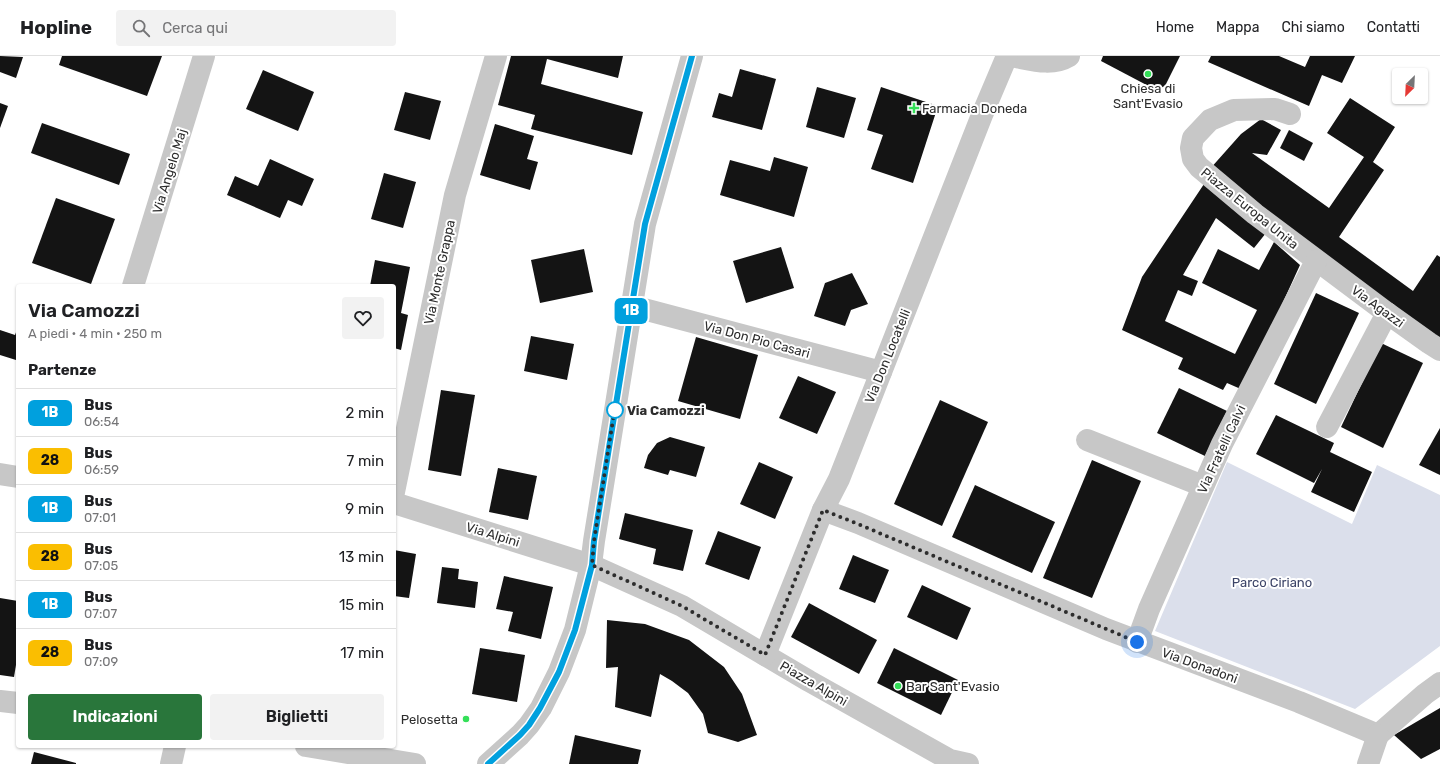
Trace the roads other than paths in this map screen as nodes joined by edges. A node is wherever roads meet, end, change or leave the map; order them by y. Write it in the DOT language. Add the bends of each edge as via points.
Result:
graph roads {
  1 [pos="204,56"];
  2 [pos="496,56"];
  3 [pos="692,56"];
  4 [pos="1006,56"];
  5 [pos="1010,56"];
  6 [pos="1069,56"];
  7 [pos="1290,114"];
  8 [pos="1316,261"];
  9 [pos="134,284"];
  10 [pos="632,306"];
  11 [pos="1387,313"];
  12 [pos="1440,350"];
  13 [pos="881,372"];
  14 [pos="1327,427"];
  15 [pos="1088,440"];
  16 [pos="0,474"];
  17 [pos="16,477"];
  18 [pos="396,482"];
  19 [pos="1203,486"];
  20 [pos="396,503"];
  21 [pos="823,510"];
  22 [pos="592,565"];
  23 [pos="1137,642"];
  24 [pos="765,655"];
  25 [pos="1440,683"];
  26 [pos="0,701"];
  27 [pos="16,703"];
  28 [pos="1378,735"];
  29 [pos="175,748"];
  30 [pos="331,748"];
  31 [pos="956,763"];
  32 [pos="171,764"];
  33 [pos="415,764"];
  34 [pos="488,764"];
  35 [pos="1368,764"];
  1 -- 9 [label="street, Via Angelo Maj"];
  2 -- 18 [label="street, Via Monte Grappa" via="455,195"];
  3 -- 10 [label="street" via="645,224"];
  4 -- 13 [label="street, Via Don Locatelli"];
  5 -- 6 [label="street" via="1049,62 1063,60"];
  7 -- 8 [label="street, Piazza Europa Unita" via="1275,109 1234,110 1210,120 1193,138 1191,148 1193,159 1199,167"];
  8 -- 11 [label="street, Via Agazzi"];
  8 -- 19 [label="street, Via Fratelli Calvi"];
  10 -- 13 [label="street, Via Don Pio Casari"];
  10 -- 22 [label="street"];
  11 -- 12 [label="street, Via Agazzi"];
  11 -- 14 [label="street"];
  13 -- 21 [label="street, Via Don Locatelli" via="839,479"];
  15 -- 19 [label="street"];
  16 -- 17 [label="street"];
  19 -- 23 [label="street, Via Fratelli Calvi"];
  20 -- 22 [label="street, Via Alpini"];
  21 -- 23 [label="street, Via Donadoni"];
  21 -- 24 [label="street, Via Don Locatelli"];
  22 -- 24 [label="street, Piazza Alpini" via="682,606"];
  22 -- 34 [label="street" via="575,630 559,672 544,701 529,725"];
  23 -- 28 [label="street, Via Donadoni" via="1299,702"];
  24 -- 31 [label="street, Piazza Alpini"];
  25 -- 28 [label="street"];
  26 -- 27 [label="street"];
  28 -- 35 [label="street"];
  29 -- 32 [label="street"];
  30 -- 33 [label="street"];
}
